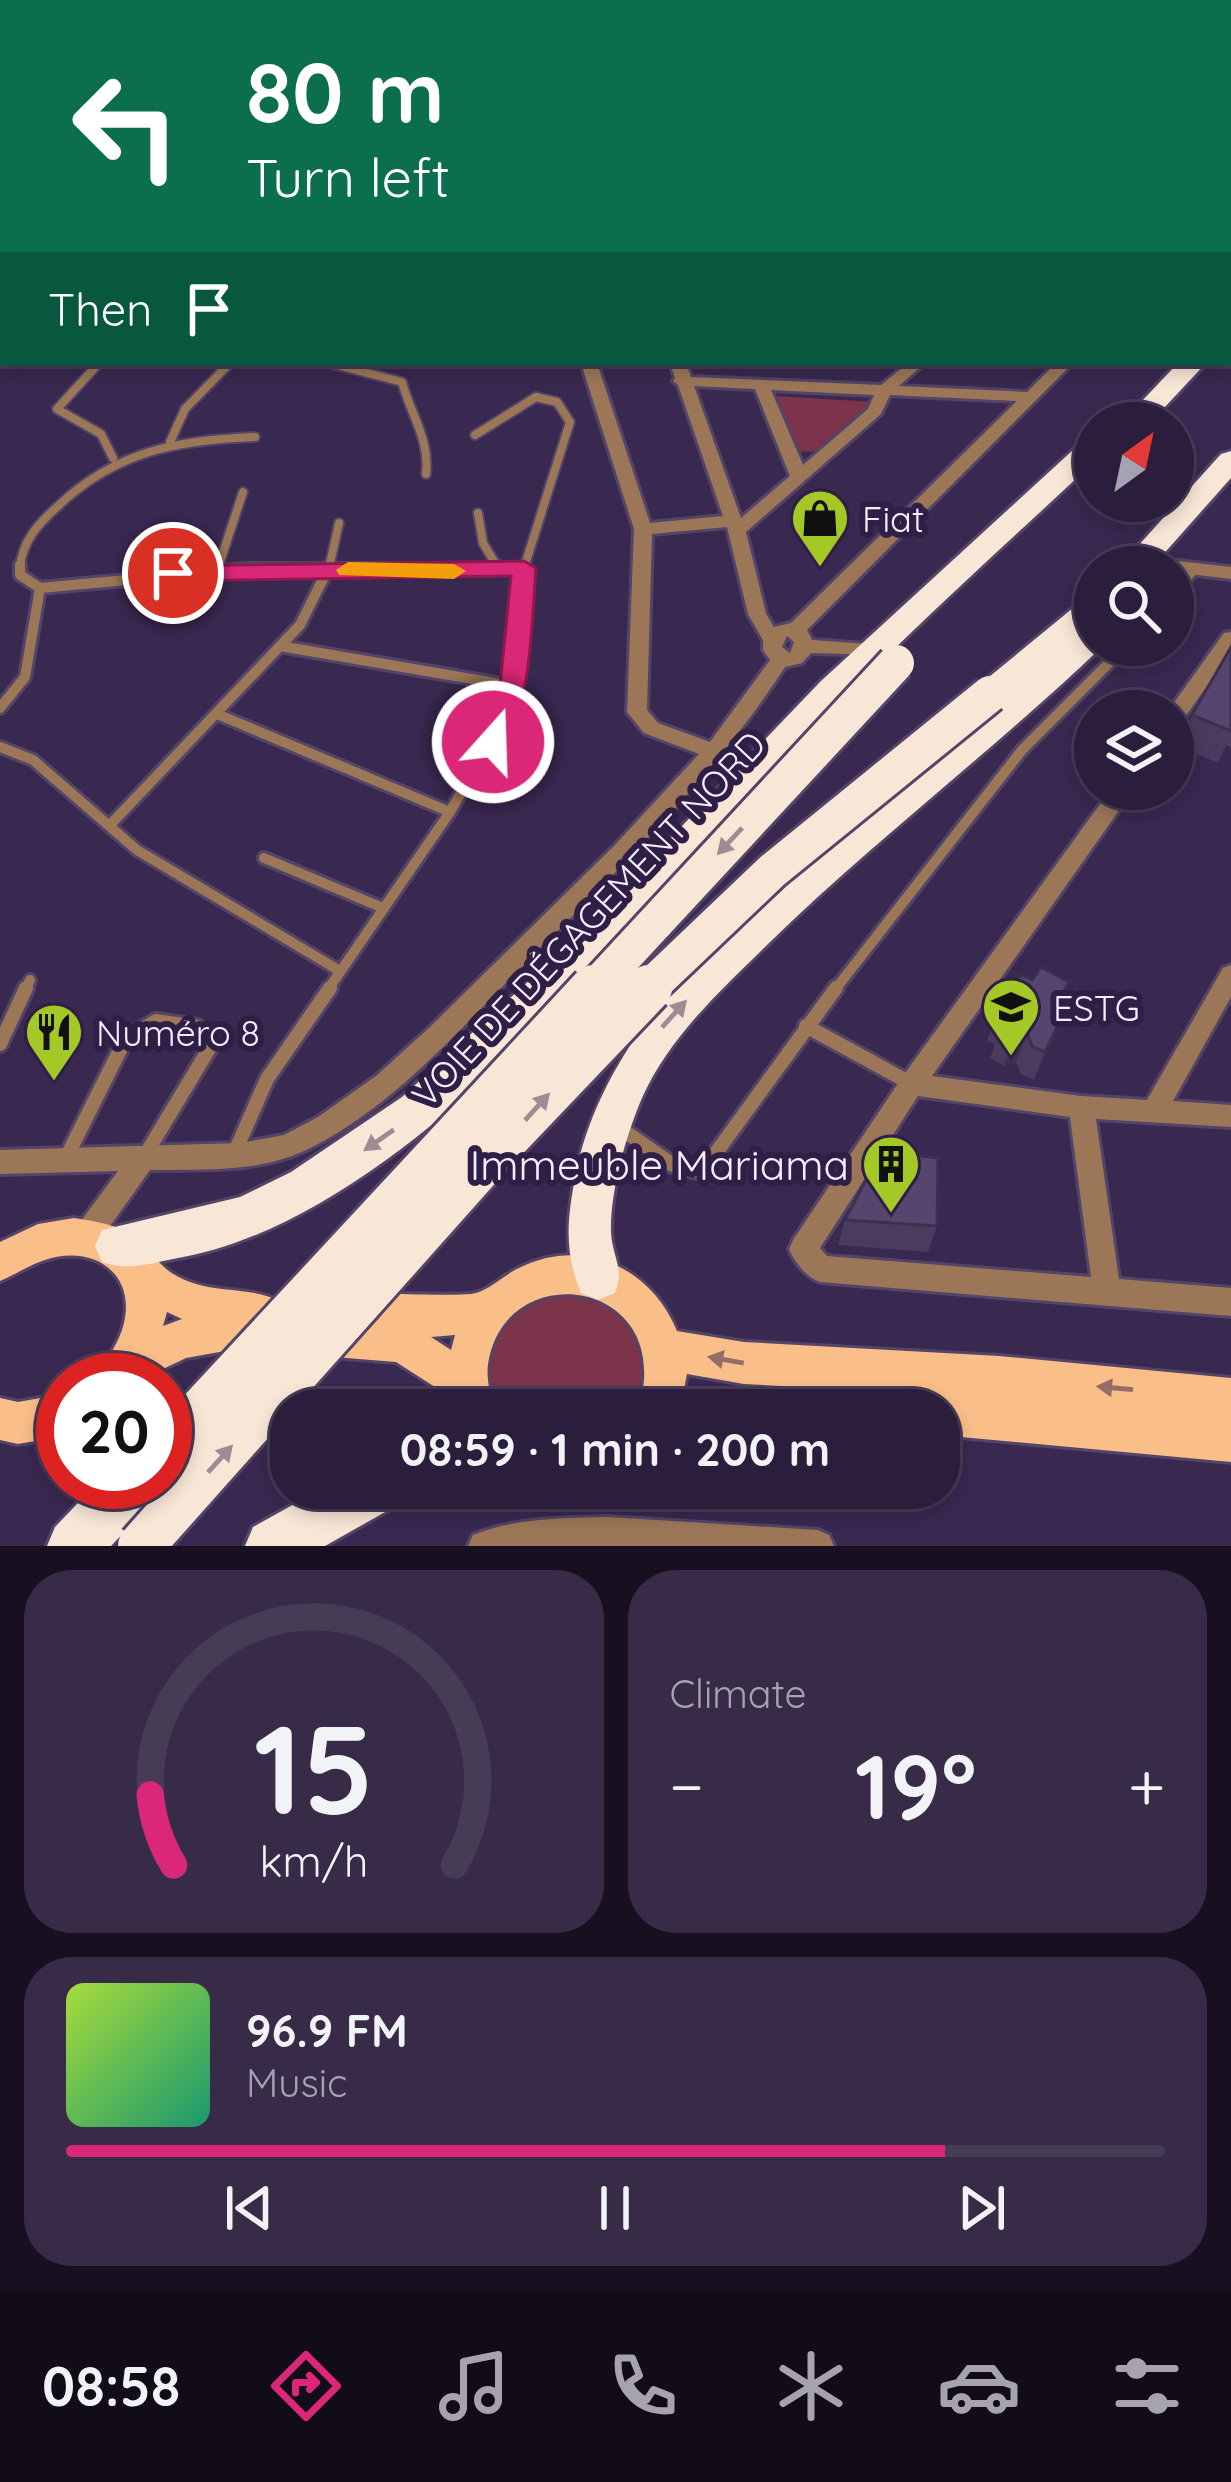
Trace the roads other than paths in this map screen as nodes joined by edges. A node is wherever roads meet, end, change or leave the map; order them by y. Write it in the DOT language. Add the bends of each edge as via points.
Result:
graph roads {
  1 [pos="96,366"];
  2 [pos="227,366"];
  3 [pos="341,366"];
  4 [pos="590,366"];
  5 [pos="799,366"];
  6 [pos="913,366"];
  7 [pos="1062,366"];
  8 [pos="1189,366"];
  9 [pos="679,372"];
  10 [pos="762,386"];
  11 [pos="790,387"];
  12 [pos="884,391"];
  13 [pos="1031,397"];
  14 [pos="1156,402"];
  15 [pos="475,435"];
  16 [pos="255,437"];
  17 [pos="170,442"];
  18 [pos="113,458"];
  19 [pos="1231,460"];
  20 [pos="1074,466"];
  21 [pos="1231,471"];
  22 [pos="426,474"];
  23 [pos="799,477"];
  24 [pos="1074,483"];
  25 [pos="243,492"];
  26 [pos="478,513"];
  27 [pos="339,523"];
  28 [pos="735,526"];
  29 [pos="643,529"];
  30 [pos="1174,546"];
  31 [pos="1178,546"];
  32 [pos="524,568"];
  33 [pos="1196,568"];
  34 [pos="329,569"];
  35 [pos="499,569"];
  36 [pos="217,571"];
  37 [pos="1231,573"];
  38 [pos="40,588"];
  39 [pos="1074,623"];
  40 [pos="1231,638"];
  41 [pos="801,639"];
  42 [pos="280,646"];
  43 [pos="777,647"];
  44 [pos="1074,655"];
  45 [pos="885,657"];
  46 [pos="1105,666"];
  47 [pos="513,686"];
  48 [pos="1194,690"];
  49 [pos="0,708"];
  50 [pos="217,714"];
  51 [pos="0,747"];
  52 [pos="714,752"];
  53 [pos="1108,810"];
  54 [pos="450,812"];
  55 [pos="110,825"];
  56 [pos="264,858"];
  57 [pos="383,908"];
  58 [pos="340,970"];
  59 [pos="1231,974"];
  60 [pos="30,980"];
  61 [pos="806,1026"];
  62 [pos="0,1043"];
  63 [pos="912,1084"];
  64 [pos="1081,1107"];
  65 [pos="1154,1109"];
  66 [pos="1231,1116"];
  67 [pos="612,1122"];
  68 [pos="233,1156"];
  69 [pos="142,1160"];
  70 [pos="64,1161"];
  71 [pos="0,1162"];
  72 [pos="103,1240"];
  73 [pos="0,1262"];
  74 [pos="598,1277"];
  75 [pos="146,1281"];
  76 [pos="1107,1292"];
  77 [pos="1231,1302"];
  78 [pos="488,1312"];
  79 [pos="664,1349"];
  80 [pos="132,1353"];
  81 [pos="156,1353"];
  82 [pos="459,1389"];
  83 [pos="469,1389"];
  84 [pos="665,1389"];
  85 [pos="1231,1399"];
  86 [pos="960,1416"];
  87 [pos="0,1419"];
  88 [pos="36,1420"];
  89 [pos="192,1420"];
  90 [pos="1231,1441"];
  91 [pos="109,1509"];
  92 [pos="338,1509"];
  93 [pos="74,1546"];
  94 [pos="141,1546"];
  95 [pos="272,1546"];
  96 [pos="484,1546"];
  97 [pos="818,1546"];
  1 -- 18 [label="lane" via="57,409 101,434"];
  2 -- 17 [label="lane" via="185,409"];
  3 -- 22 [label="lane" via="402,382 429,445"];
  4 -- 29 [label="street"];
  5 -- 11 [label="street"];
  6 -- 12 [label="street"];
  7 -- 13 [label="street"];
  8 -- 14 [label="highway"];
  9 -- 10 [label="street"];
  9 -- 28 [label="street"];
  10 -- 11 [label="street"];
  10 -- 23 [label="street"];
  11 -- 12 [label="street"];
  12 -- 13 [label="street"];
  12 -- 23 [label="street" via="875,412"];
  13 -- 41 [label="street"];
  15 -- 32 [label="lane" via="536,398 557,402 570,422"];
  16 -- 17 [label="lane"];
  17 -- 18 [label="lane"];
  18 -- 38 [label="lane" via="25,544 20,575"];
  19 -- 30 [label="highway"];
  20 -- 45 [label="highway"];
  21 -- 31 [label="highway"];
  23 -- 28 [label="street"];
  24 -- 45 [label="highway, VOIE DE DÉGAGEMENT NORD"];
  25 -- 36 [label="lane"];
  26 -- 35 [label="lane"];
  27 -- 34 [label="lane"];
  28 -- 29 [label="street"];
  28 -- 43 [label="street" via="758,614"];
  29 -- 52 [label="street" via="637,712 651,728"];
  32 -- 35 [label="lane"];
  32 -- 47 [label="lane"];
  33 -- 37 [label="street"];
  34 -- 35 [label="lane"];
  34 -- 36 [label="lane"];
  34 -- 42 [label="lane" via="313,607"];
  36 -- 38 [label="lane"];
  38 -- 49 [label="lane" via="25,677"];
  94 -- 39 [label="highway, one-way, bridge" via="704,933"];
  40 -- 48 [label="street"];
  41 -- 43 [label="street"];
  41 -- 45 [label="street"];
  42 -- 47 [label="lane"];
  42 -- 50 [label="lane"];
  43 -- 52 [label="street"];
  67 -- 44 [label="highway, one-way" via="640,1058 710,974 826,864"];
  45 -- 72 [label="highway, one-way" via="418,1111 251,1215 199,1233"];
  45 -- 89 [label="highway, VOIE DE DÉGAGEMENT NORD, one-way, bridge"];
  46 -- 61 [label="lane" via="1022,750"];
  47 -- 54 [label="lane" via="493,742"];
  50 -- 54 [label="lane"];
  50 -- 55 [label="lane"];
  51 -- 55 [label="lane" via="33,760"];
  52 -- 68 [label="street" via="407,1061 296,1142"];
  53 -- 63 [label="street"];
  54 -- 57 [label="lane"];
  55 -- 58 [label="lane" via="184,881"];
  56 -- 57 [label="lane"];
  57 -- 58 [label="lane"];
  58 -- 68 [label="lane" via="266,1079"];
  59 -- 65 [label="street"];
  60 -- 62 [label="lane"];
  61 -- 63 [label="lane"];
  61 -- 67 [label="lane" via="702,1172 673,1166"];
  63 -- 64 [label="street"];
  63 -- 76 [label="street" via="806,1237 808,1262"];
  64 -- 65 [label="street"];
  64 -- 76 [label="street"];
  65 -- 66 [label="street"];
  67 -- 74 [label="highway" via="588,1208"];
  68 -- 69 [label="street"];
  69 -- 70 [label="street"];
  69 -- 70 [label="lane" via="212,1044 197,1027 156,1021 125,1040"];
  69 -- 72 [label="street"];
  70 -- 71 [label="street"];
  72 -- 73 [label="main road" via="41,1239"];
  72 -- 75 [label="main road"];
  74 -- 78 [label="main road" via="526,1282"];
  74 -- 79 [label="main road" via="651,1317"];
  75 -- 78 [label="main road" via="192,1303 243,1312"];
  75 -- 80 [label="main road" via="147,1318"];
  76 -- 77 [label="street"];
  78 -- 83 [label="main road" via="471,1346"];
  79 -- 84 [label="main road"];
  85 -- 79 [label="main road, one-way" via="744,1364"];
  81 -- 82 [label="main road" via="236,1329 372,1337 403,1343"];
  86 -- 90 [label="main road"];
  87 -- 88 [label="main road"];
  91 -- 93 [label="highway"];
  92 -- 95 [label="highway"];
  96 -- 97 [label="street" via="591,1531"];
}
